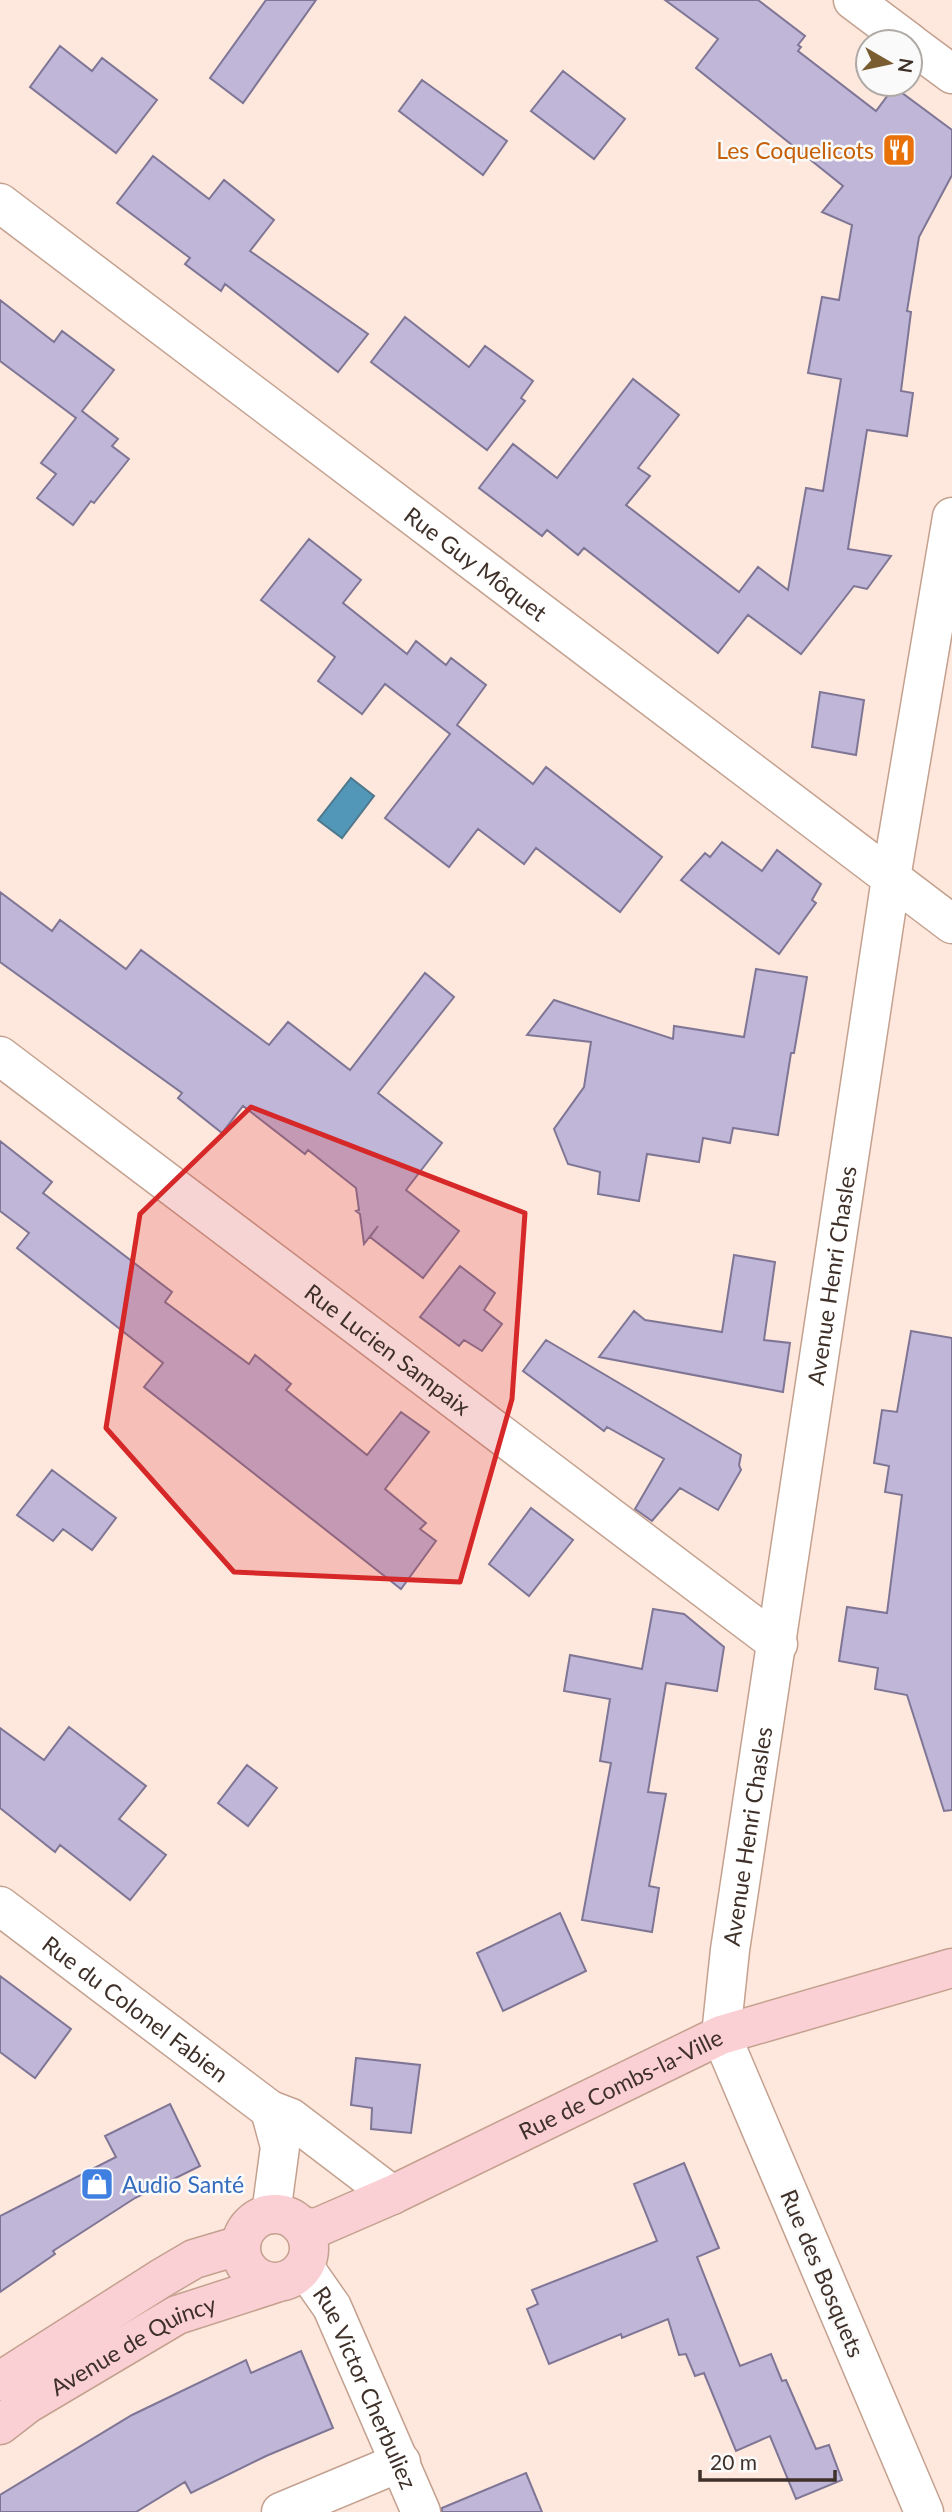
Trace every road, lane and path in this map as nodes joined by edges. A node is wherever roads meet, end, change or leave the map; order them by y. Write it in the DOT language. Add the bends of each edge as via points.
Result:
graph roads {
  1 [pos="853,0"];
  2 [pos="891,28"];
  3 [pos="924,53"];
  4 [pos="952,74"];
  5 [pos="0,203"];
  6 [pos="952,517"];
  7 [pos="891,878"];
  8 [pos="952,924"];
  9 [pos="0,1056"];
  10 [pos="778,1644"];
  11 [pos="0,1906"];
  12 [pos="952,1968"];
  13 [pos="721,2035"];
  14 [pos="270,2110"];
  15 [pos="392,2195"];
  16 [pos="286,2220"];
  17 [pos="241,2245"];
  18 [pos="290,2275"];
  19 [pos="0,2381"];
  20 [pos="0,2425"];
  21 [pos="401,2462"];
  22 [pos="281,2512"];
  23 [pos="421,2512"];
  24 [pos="924,2512"];
  1 -- 2 [label="street"];
  3 -- 4 [label="street"];
  5 -- 7 [label="street, Rue Guy Môquet"];
  6 -- 7 [label="street, Avenue Henri Chasles"];
  7 -- 8 [label="street, Rue Guy Môquet"];
  7 -- 10 [label="street, Avenue Henri Chasles"];
  9 -- 10 [label="street, Rue Lucien Sampaix"];
  10 -- 13 [label="street, Avenue Henri Chasles"];
  11 -- 14 [label="street, Rue du Colonel Fabien"];
  12 -- 13 [label="main road, Rue de Combs-la-Ville"];
  13 -- 15 [label="main road, Rue de Combs-la-Ville"];
  13 -- 24 [label="street, Rue des Bosquets"];
  14 -- 15 [label="street, Rue du Colonel Fabien" via="291,2118"];
  14 -- 16 [label="street" via="280,2147"];
  15 -- 16 [label="main road, Rue de Combs-la-Ville" via="316,2228"];
  16 -- 17 [label="main road" via="250,2224"];
  16 -- 18 [label="main road" via="310,2245"];
  17 -- 18 [label="main road" via="246,2267 264,2281"];
  17 -- 19 [label="main road, Avenue de Quincy" via="194,2259"];
  18 -- 20 [label="main road, Avenue de Quincy" via="177,2315 27,2404"];
  18 -- 21 [label="street, Rue Victor Cherbuliez" via="332,2307"];
  21 -- 22 [label="street"];
  21 -- 23 [label="street, Rue Victor Cherbuliez"];
}
